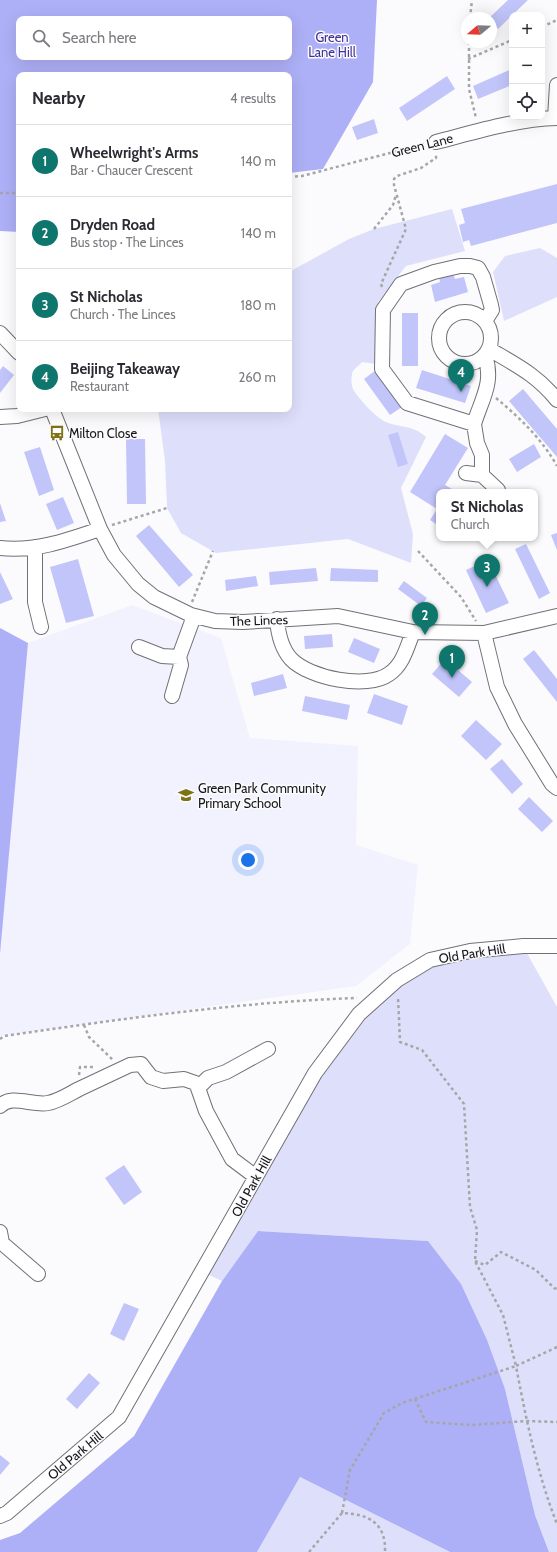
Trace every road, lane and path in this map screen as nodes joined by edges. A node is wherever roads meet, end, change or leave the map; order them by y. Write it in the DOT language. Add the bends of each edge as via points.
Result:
graph roads {
  1 [pos="472,0"];
  2 [pos="471,12"];
  3 [pos="557,20"];
  4 [pos="545,26"];
  5 [pos="509,41"];
  6 [pos="469,48"];
  7 [pos="468,60"];
  8 [pos="557,85"];
  9 [pos="556,118"];
  10 [pos="480,130"];
  11 [pos="436,142"];
  12 [pos="292,177"];
  13 [pos="0,193"];
  14 [pos="16,193"];
  15 [pos="396,195"];
  16 [pos="374,229"];
  17 [pos="396,293"];
  18 [pos="485,321"];
  19 [pos="0,333"];
  20 [pos="16,350"];
  21 [pos="487,352"];
  22 [pos="486,391"];
  23 [pos="557,400"];
  24 [pos="33,412"];
  25 [pos="53,412"];
  26 [pos="0,417"];
  27 [pos="474,424"];
  28 [pos="557,466"];
  29 [pos="466,473"];
  30 [pos="482,475"];
  31 [pos="497,489"];
  32 [pos="167,508"];
  33 [pos="100,529"];
  34 [pos="36,547"];
  35 [pos="0,548"];
  36 [pos="213,551"];
  37 [pos="418,551"];
  38 [pos="191,615"];
  39 [pos="557,616"];
  40 [pos="277,619"];
  41 [pos="41,627"];
  42 [pos="413,632"];
  43 [pos="484,633"];
  44 [pos="139,647"];
  45 [pos="179,657"];
  46 [pos="172,696"];
  47 [pos="557,788"];
  48 [pos="557,946"];
  49 [pos="397,980"];
  50 [pos="378,997"];
  51 [pos="84,1025"];
  52 [pos="0,1039"];
  53 [pos="268,1050"];
  54 [pos="113,1060"];
  55 [pos="201,1085"];
  56 [pos="0,1106"];
  57 [pos="256,1177"];
  58 [pos="0,1232"];
  59 [pos="475,1261"];
  60 [pos="38,1274"];
  61 [pos="557,1289"];
  62 [pos="557,1347"];
  63 [pos="516,1366"];
  64 [pos="415,1399"];
  65 [pos="526,1421"];
  66 [pos="557,1422"];
  67 [pos="342,1513"];
  68 [pos="0,1516"];
  69 [pos="557,1524"];
  70 [pos="309,1552"];
  71 [pos="385,1552"];
  1 -- 2 [label="path"];
  3 -- 4 [label="path"];
  5 -- 7 [label="path"];
  6 -- 7 [label="path"];
  7 -- 10 [label="path" via="469,89"];
  8 -- 9 [label="street"];
  9 -- 10 [label="street, Green Lane"];
  10 -- 11 [label="street, Green Lane"];
  11 -- 12 [label="path, Green Lane"];
  11 -- 15 [label="path" via="436,158 421,168 395,177 393,182"];
  13 -- 14 [label="path"];
  15 -- 16 [label="path" via="393,205"];
  15 -- 17 [label="path" via="406,229 381,284 383,288"];
  17 -- 18 [label="street" via="401,284 444,269 470,266 478,268 488,290 492,310"];
  17 -- 27 [label="street" via="383,310 382,369 407,403"];
  18 -- 21 [label="street" via="491,335"];
  18 -- 21 [label="street" via="473,313 465,312 451,316 442,327 440,342 446,355 458,363 473,363"];
  19 -- 20 [label="street"];
  21 -- 22 [label="street" via="490,374"];
  21 -- 23 [label="street" via="524,369 545,384"];
  22 -- 27 [label="street"];
  22 -- 28 [label="path" via="533,432"];
  24 -- 26 [label="street"];
  25 -- 33 [label="street, The Linces"];
  27 -- 30 [label="street" via="476,443 482,455"];
  29 -- 30 [label="street"];
  30 -- 31 [label="street"];
  32 -- 33 [label="path"];
  33 -- 34 [label="street" via="56,544"];
  33 -- 38 [label="street, The Linces" via="114,555 138,584 154,597"];
  34 -- 35 [label="street"];
  34 -- 41 [label="street" via="35,602"];
  36 -- 38 [label="path"];
  37 -- 43 [label="path" via="461,597"];
  38 -- 40 [label="street, The Linces" via="215,621"];
  38 -- 45 [label="street"];
  39 -- 43 [label="street, The Linces"];
  40 -- 42 [label="street, The Linces" via="338,616"];
  40 -- 42 [label="street" via="278,636 291,659 323,676 343,680 364,682 378,680 390,674 403,659"];
  42 -- 43 [label="street, The Linces"];
  43 -- 47 [label="street" via="496,686 515,724"];
  44 -- 45 [label="street" via="162,656"];
  45 -- 46 [label="street" via="181,665"];
  48 -- 49 [label="street, Old Park Hill" via="470,951 430,960"];
  49 -- 50 [label="street, Old Park Hill"];
  49 -- 59 [label="path" via="400,1042 422,1050 464,1104 470,1207 477,1230"];
  50 -- 51 [label="path" via="282,1001"];
  50 -- 57 [label="street, Old Park Hill" via="359,1014 315,1073"];
  51 -- 52 [label="path" via="4,1036"];
  51 -- 54 [label="path" via="89,1038"];
  53 -- 55 [label="street" via="226,1072 208,1078"];
  55 -- 56 [label="street" via="184,1079 157,1079 151,1077 141,1064 135,1064 48,1103 29,1104 16,1099"];
  55 -- 57 [label="street" via="198,1088 206,1111 232,1159"];
  57 -- 68 [label="street, Old Park Hill" via="119,1418 7,1513"];
  58 -- 60 [label="street" via="2,1244"];
  59 -- 61 [label="path" via="485,1265 500,1252 536,1270"];
  59 -- 63 [label="path" via="503,1315"];
  62 -- 63 [label="path"];
  63 -- 64 [label="path"];
  63 -- 65 [label="path"];
  64 -- 65 [label="path" via="426,1422 472,1425"];
  64 -- 67 [label="path" via="384,1412 350,1470"];
  65 -- 66 [label="path"];
  65 -- 69 [label="path" via="549,1505"];
  67 -- 70 [label="path"];
  67 -- 71 [label="path" via="365,1515 371,1519 380,1528 385,1539"];
}
